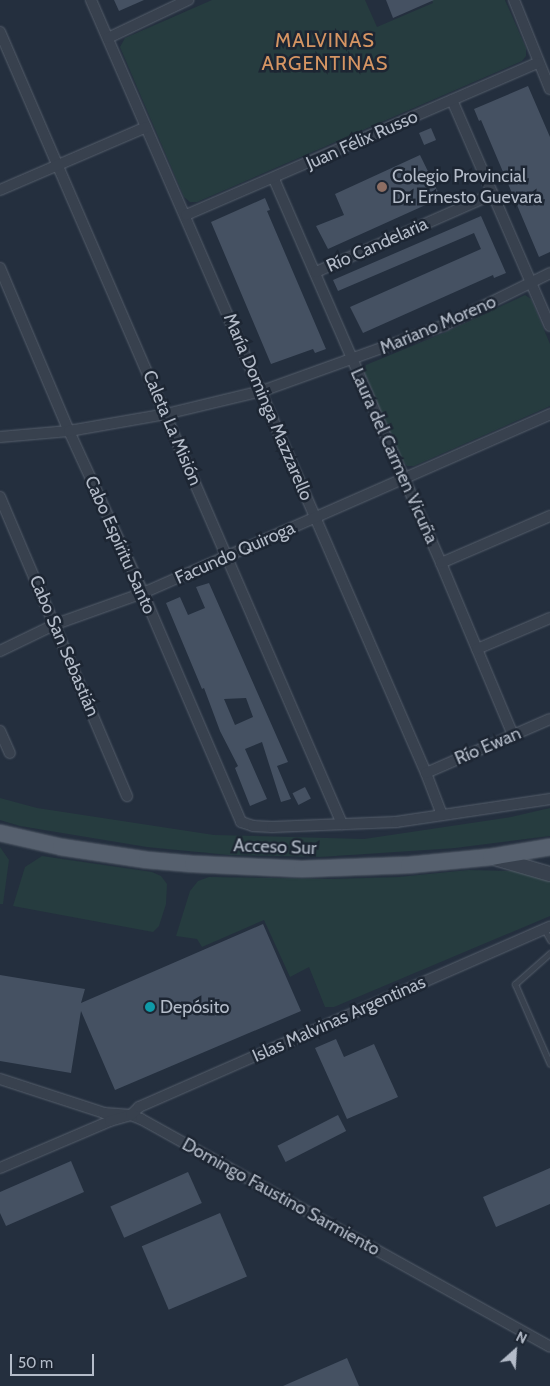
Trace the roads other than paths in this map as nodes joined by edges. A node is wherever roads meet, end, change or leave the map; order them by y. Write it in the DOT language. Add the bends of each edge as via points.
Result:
graph roads {
  1 [pos="91,0"];
  2 [pos="188,0"];
  3 [pos="514,0"];
  4 [pos="0,32"];
  5 [pos="108,38"];
  6 [pos="538,63"];
  7 [pos="550,89"];
  8 [pos="452,100"];
  9 [pos="146,127"];
  10 [pos="56,165"];
  11 [pos="274,178"];
  12 [pos="0,190"];
  13 [pos="493,194"];
  14 [pos="186,215"];
  15 [pos="0,268"];
  16 [pos="316,272"];
  17 [pos="550,273"];
  18 [pos="532,283"];
  19 [pos="550,326"];
  20 [pos="352,361"];
  21 [pos="262,392"];
  22 [pos="166,414"];
  23 [pos="550,414"];
  24 [pos="69,431"];
  25 [pos="0,437"];
  26 [pos="404,478"];
  27 [pos="0,497"];
  28 [pos="550,516"];
  29 [pos="315,518"];
  30 [pos="227,557"];
  31 [pos="441,563"];
  32 [pos="143,593"];
  33 [pos="550,618"];
  34 [pos="56,624"];
  35 [pos="477,649"];
  36 [pos="0,651"];
  37 [pos="550,719"];
  38 [pos="0,731"];
  39 [pos="513,735"];
  40 [pos="10,753"];
  41 [pos="426,773"];
  42 [pos="127,796"];
  43 [pos="550,799"];
  44 [pos="442,815"];
  45 [pos="342,824"];
  46 [pos="0,833"];
  47 [pos="550,847"];
  48 [pos="490,857"];
  49 [pos="550,874"];
  50 [pos="547,928"];
  51 [pos="550,940"];
  52 [pos="550,953"];
  53 [pos="550,1064"];
  54 [pos="0,1079"];
  55 [pos="131,1115"];
  56 [pos="0,1168"];
  57 [pos="550,1347"];
  1 -- 5 [label="street, María Dominga Mazzarello"];
  2 -- 5 [label="street"];
  3 -- 6 [label="street"];
  4 -- 10 [label="street, Caleta La Misión"];
  5 -- 9 [label="street, María Dominga Mazzarello"];
  6 -- 7 [label="street"];
  6 -- 8 [label="street, Juan Félix Russo"];
  8 -- 11 [label="street, Juan Félix Russo"];
  8 -- 13 [label="street"];
  9 -- 10 [label="street"];
  9 -- 14 [label="street, María Dominga Mazzarello"];
  10 -- 12 [label="street"];
  10 -- 22 [label="street, Caleta La Misión"];
  11 -- 14 [label="street, Juan Félix Russo"];
  11 -- 16 [label="street, Laura del Carmen Vicuña"];
  13 -- 16 [label="street, Río Candelaria"];
  13 -- 18 [label="street"];
  14 -- 21 [label="street, María Dominga Mazzarello"];
  15 -- 24 [label="street, Cabo Espíritu Santo"];
  16 -- 20 [label="street, Laura del Carmen Vicuña"];
  17 -- 18 [label="street, Mariano Moreno"];
  18 -- 19 [label="street"];
  18 -- 20 [label="street, Mariano Moreno" via="445,325"];
  20 -- 21 [label="street, Mariano Moreno"];
  20 -- 26 [label="street, Laura del Carmen Vicuña"];
  21 -- 22 [label="street, Mariano Moreno"];
  21 -- 29 [label="street, María Dominga Mazzarello"];
  22 -- 24 [label="street, Mariano Moreno"];
  22 -- 30 [label="street, Caleta La Misión"];
  23 -- 26 [label="street, Facundo Quiroga"];
  24 -- 25 [label="street, Mariano Moreno"];
  24 -- 32 [label="street, Cabo Espíritu Santo"];
  26 -- 29 [label="street, Facundo Quiroga"];
  26 -- 31 [label="street, Laura del Carmen Vicuña"];
  27 -- 34 [label="street, Cabo San Sebastián"];
  28 -- 31 [label="street"];
  29 -- 30 [label="street, Facundo Quiroga"];
  29 -- 41 [label="street, María Dominga Mazzarello"];
  30 -- 32 [label="street, Facundo Quiroga"];
  30 -- 45 [label="street, Caleta La Misión"];
  31 -- 35 [label="street, Laura del Carmen Vicuña"];
  32 -- 34 [label="street, Facundo Quiroga"];
  32 -- 45 [label="street, Cabo Espíritu Santo" via="241,822 272,827"];
  33 -- 35 [label="street"];
  34 -- 36 [label="street, Facundo Quiroga"];
  34 -- 42 [label="street, Cabo San Sebastián"];
  35 -- 39 [label="street, Laura del Carmen Vicuña"];
  37 -- 39 [label="street, Río Ewan"];
  38 -- 40 [label="street"];
  39 -- 41 [label="street, Río Ewan"];
  41 -- 44 [label="street, María Dominga Mazzarello"];
  43 -- 44 [label="street"];
  44 -- 45 [label="street" via="396,822"];
  46 -- 48 [label="main road, Acceso Sur" via="61,847 193,864 354,868"];
  47 -- 48 [label="main road, Acceso Sur"];
  48 -- 49 [label="street"];
  50 -- 51 [label="lane"];
  50 -- 55 [label="street, Islas Malvinas Argentinas" via="139,1107"];
  52 -- 53 [label="lane" via="515,984"];
  54 -- 55 [label="street, Domingo Faustino Sarmiento" via="104,1113"];
  55 -- 56 [label="street, Islas Malvinas Argentinas"];
  55 -- 57 [label="street, Domingo Faustino Sarmiento"];
}
